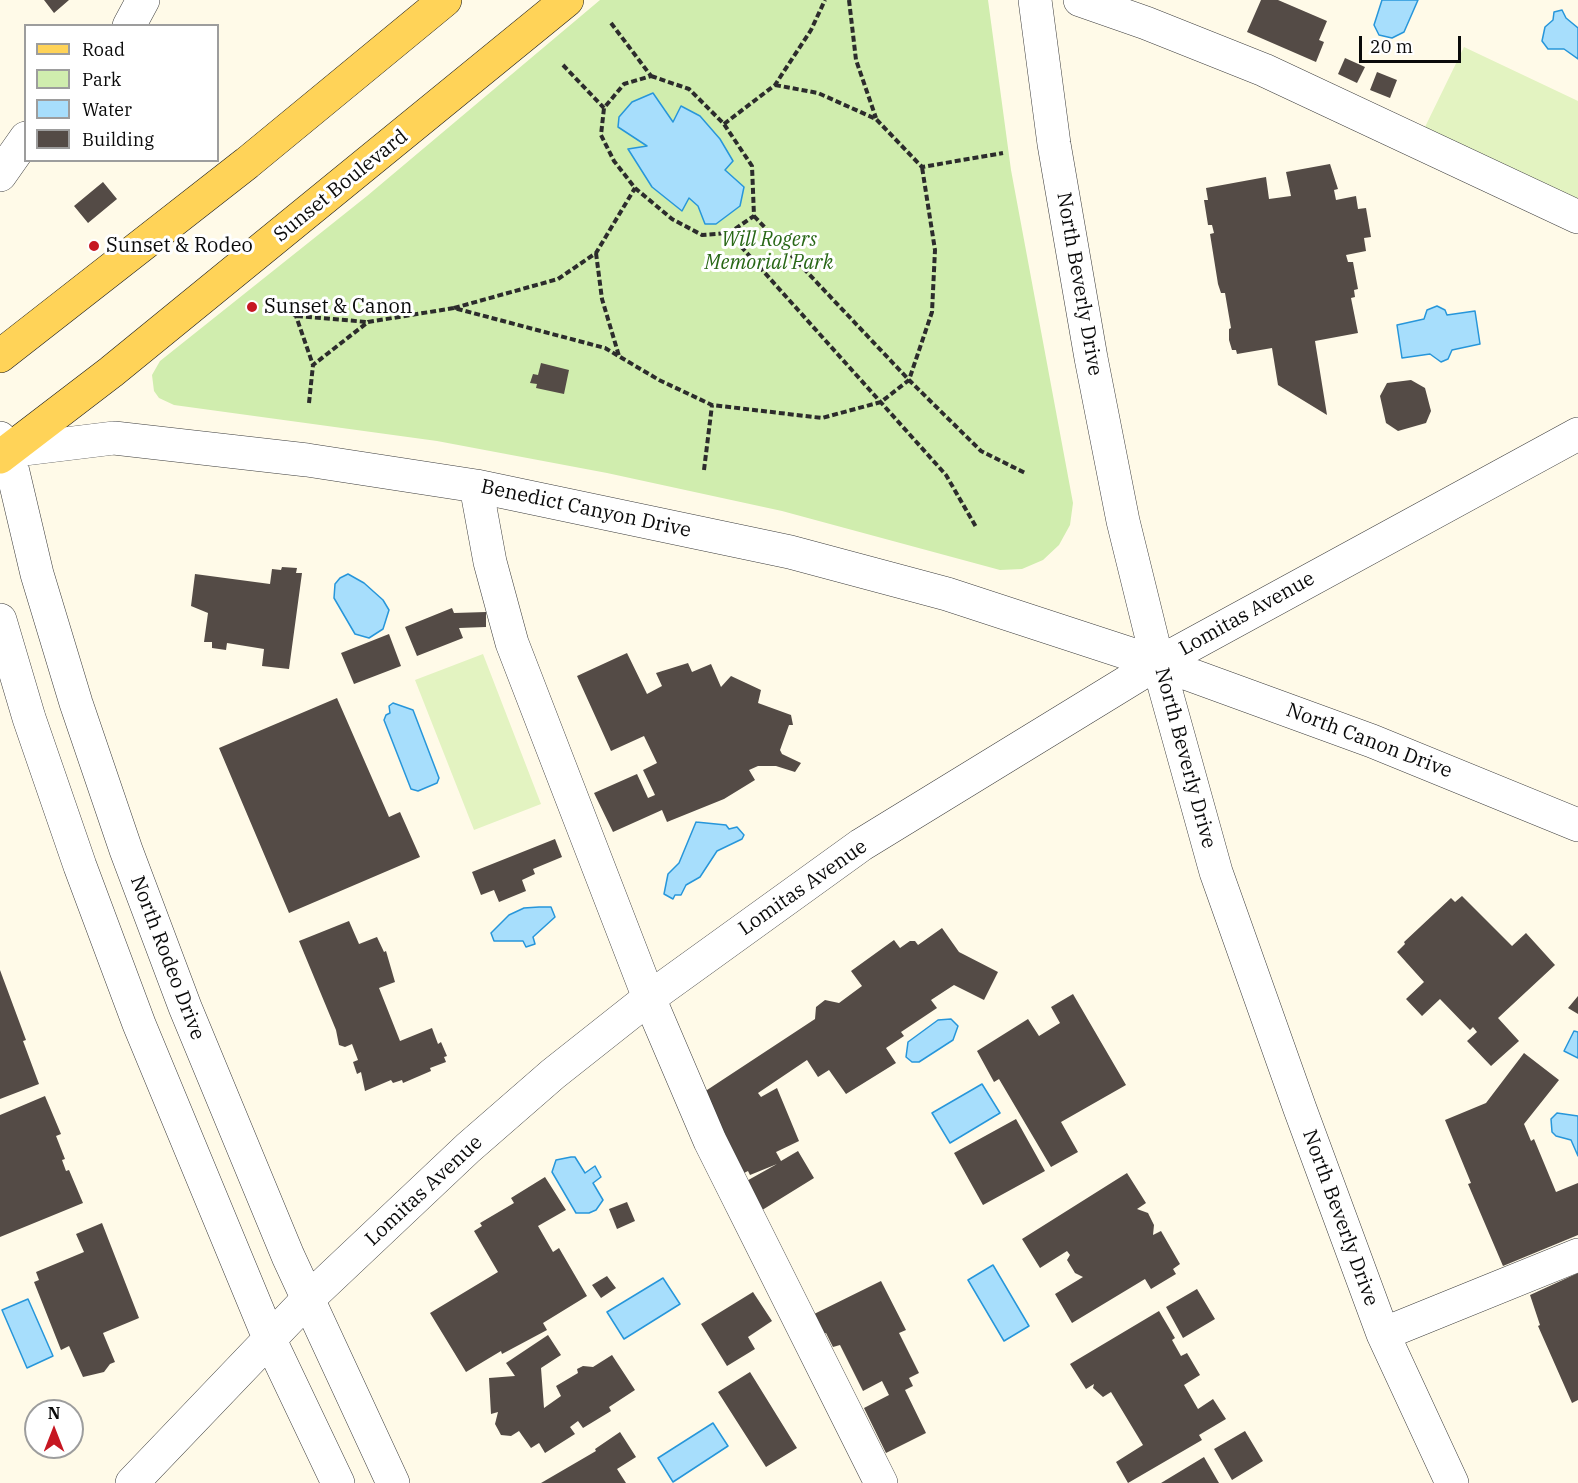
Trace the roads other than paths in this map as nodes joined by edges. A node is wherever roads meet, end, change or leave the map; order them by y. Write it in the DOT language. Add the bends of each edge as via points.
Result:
graph roads {
  1 [pos="143,0"];
  2 [pos="446,0"];
  3 [pos="567,0"];
  4 [pos="1035,0"];
  5 [pos="1080,0"];
  6 [pos="130,24"];
  7 [pos="24,141"];
  8 [pos="0,175"];
  9 [pos="1578,217"];
  10 [pos="0,356"];
  11 [pos="1578,434"];
  12 [pos="2,448"];
  13 [pos="476,486"];
  14 [pos="0,489"];
  15 [pos="0,620"];
  16 [pos="1158,663"];
  17 [pos="1578,825"];
  18 [pos="649,998"];
  19 [pos="1578,1255"];
  20 [pos="307,1300"];
  21 [pos="1383,1334"];
  22 [pos="269,1338"];
  23 [pos="132,1483"];
  24 [pos="338,1483"];
  25 [pos="393,1483"];
  26 [pos="881,1483"];
  27 [pos="1452,1483"];
  1 -- 6 [label="street"];
  2 -- 10 [label="main road"];
  3 -- 12 [label="main road, Sunset Boulevard" via="120,364"];
  4 -- 16 [label="street, North Beverly Drive" via="1054,144 1091,358 1123,521"];
  5 -- 9 [label="street" via="1264,70"];
  7 -- 8 [label="street"];
  11 -- 16 [label="street, Lomitas Avenue"];
  12 -- 13 [label="street, Benedict Canyon Drive" via="114,438 307,460"];
  12 -- 14 [label="street"];
  12 -- 20 [label="street, North Rodeo Drive" via="76,703 126,850 185,1007"];
  13 -- 16 [label="street, Benedict Canyon Drive" via="790,552 947,594"];
  13 -- 18 [label="street" via="490,562 512,643"];
  15 -- 22 [label="street" via="29,718 135,1014"];
  16 -- 17 [label="street, North Canon Drive" via="1372,741"];
  16 -- 18 [label="street, Lomitas Avenue" via="861,846"];
  16 -- 21 [label="street, North Beverly Drive" via="1218,878"];
  18 -- 20 [label="street, Lomitas Avenue" via="494,1126"];
  18 -- 26 [label="street" via="710,1142"];
  19 -- 21 [label="street"];
  20 -- 22 [label="street, Lomitas Avenue"];
  20 -- 25 [label="street, North Rodeo Drive"];
  21 -- 27 [label="street, North Beverly Drive"];
  22 -- 23 [label="street, Lomitas Avenue"];
  22 -- 24 [label="street"];
}
